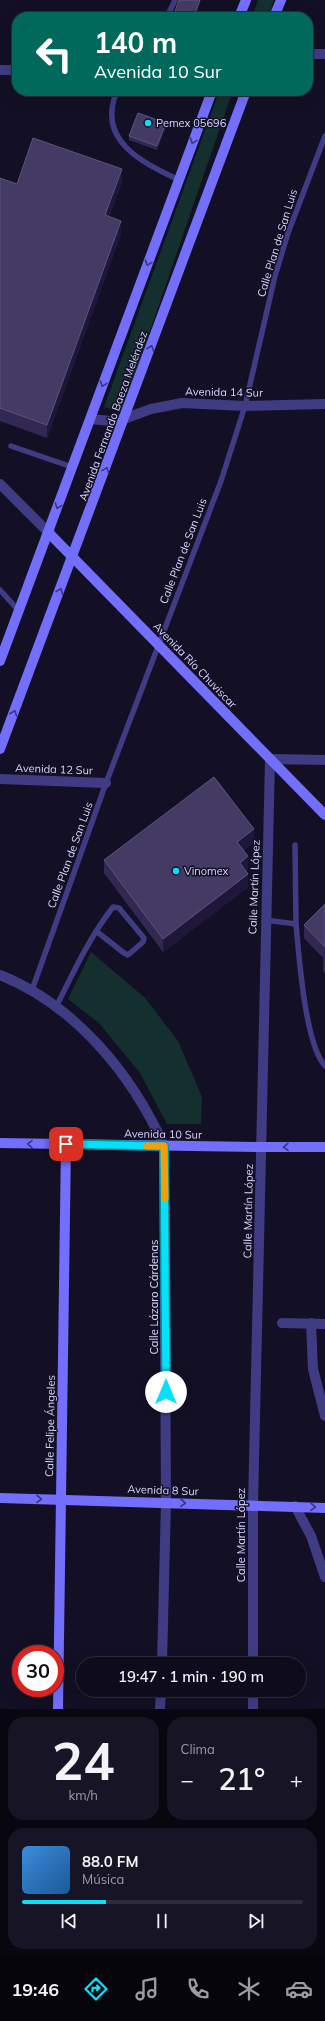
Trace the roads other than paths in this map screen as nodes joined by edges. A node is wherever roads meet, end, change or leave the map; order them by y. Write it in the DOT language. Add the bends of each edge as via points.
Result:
graph roads {
  1 [pos="175,0"];
  2 [pos="246,0"];
  3 [pos="281,0"];
  4 [pos="169,12"];
  5 [pos="241,12"];
  6 [pos="276,12"];
  7 [pos="313,54"];
  8 [pos="325,54"];
  9 [pos="0,70"];
  10 [pos="12,70"];
  11 [pos="114,96"];
  12 [pos="210,96"];
  13 [pos="244,96"];
  14 [pos="325,136"];
  15 [pos="179,180"];
  16 [pos="325,404"];
  17 [pos="245,406"];
  18 [pos="90,419"];
  19 [pos="124,419"];
  20 [pos="11,446"];
  21 [pos="72,467"];
  22 [pos="0,484"];
  23 [pos="48,532"];
  24 [pos="73,557"];
  25 [pos="0,590"];
  26 [pos="19,611"];
  27 [pos="158,644"];
  28 [pos="0,662"];
  29 [pos="0,749"];
  30 [pos="270,759"];
  31 [pos="325,760"];
  32 [pos="0,779"];
  33 [pos="106,783"];
  34 [pos="325,815"];
  35 [pos="295,845"];
  36 [pos="265,920"];
  37 [pos="296,924"];
  38 [pos="96,931"];
  39 [pos="0,976"];
  40 [pos="32,990"];
  41 [pos="56,1007"];
  42 [pos="325,1066"];
  43 [pos="0,1143"];
  44 [pos="66,1144"];
  45 [pos="164,1146"];
  46 [pos="325,1146"];
  47 [pos="262,1147"];
  48 [pos="282,1322"];
  49 [pos="311,1324"];
  50 [pos="325,1324"];
  51 [pos="324,1410"];
  52 [pos="0,1498"];
  53 [pos="60,1499"];
  54 [pos="166,1502"];
  55 [pos="253,1505"];
  56 [pos="295,1506"];
  57 [pos="325,1508"];
  58 [pos="325,1577"];
  59 [pos="162,1657"];
  60 [pos="253,1657"];
  61 [pos="161,1697"];
  62 [pos="253,1697"];
  63 [pos="58,1709"];
  64 [pos="160,1709"];
  65 [pos="253,1709"];
  1 -- 4 [label="lane"];
  2 -- 5 [label="main road"];
  3 -- 6 [label="main road"];
  7 -- 8 [label="street"];
  9 -- 10 [label="street"];
  11 -- 15 [label="lane" via="110,111 112,126 128,151"];
  12 -- 15 [label="main road, Avenida Fernando Baeza Meléndez, one-way"];
  19 -- 13 [label="main road, Avenida Fernando Baeza Meléndez, one-way"];
  14 -- 17 [label="lane, Calle Plan de San Luis" via="297,207 280,262"];
  15 -- 18 [label="main road, Avenida Fernando Baeza Meléndez, one-way"];
  16 -- 17 [label="street, Avenida 14 Sur"];
  17 -- 19 [label="street, Avenida 14 Sur" via="182,403 151,409"];
  17 -- 27 [label="lane, Calle Plan de San Luis" via="220,481"];
  18 -- 19 [label="street, Avenida 14 Sur"];
  18 -- 21 [label="main road, Avenida Fernando Baeza Meléndez"];
  24 -- 19 [label="main road, Avenida Fernando Baeza Meléndez, one-way"];
  20 -- 21 [label="lane"];
  21 -- 23 [label="main road, Avenida Fernando Baeza Meléndez, one-way"];
  22 -- 23 [label="street"];
  23 -- 24 [label="main road, Avenida Río Chuviscar"];
  23 -- 26 [label="main road, Avenida Fernando Baeza Meléndez"];
  24 -- 27 [label="main road, Avenida Río Chuviscar"];
  29 -- 24 [label="main road, Avenida Fernando Baeza Meléndez, one-way"];
  25 -- 26 [label="lane"];
  26 -- 28 [label="main road, Avenida Fernando Baeza Meléndez"];
  27 -- 30 [label="main road, Avenida Río Chuviscar"];
  27 -- 33 [label="lane, Calle Plan de San Luis"];
  30 -- 31 [label="street"];
  30 -- 34 [label="main road, Avenida Río Chuviscar"];
  30 -- 36 [label="street, Calle Martín López"];
  32 -- 33 [label="street, Avenida 12 Sur"];
  33 -- 40 [label="lane, Calle Plan de San Luis"];
  35 -- 37 [label="lane"];
  36 -- 37 [label="lane"];
  36 -- 47 [label="street, Calle Martín López"];
  37 -- 42 [label="lane" via="303,987 314,1047"];
  38 -- 38 [label="lane" via="115,907 119,908 144,938 143,942 128,954 124,954"];
  38 -- 41 [label="lane"];
  39 -- 40 [label="street"];
  40 -- 41 [label="street"];
  41 -- 45 [label="street" via="91,1038 114,1063 151,1117"];
  44 -- 43 [label="main road, Avenida 10 Sur, one-way"];
  44 -- 45 [label="main road, Avenida 10 Sur"];
  44 -- 53 [label="main road, Calle Felipe Ángeles"];
  45 -- 47 [label="main road, Avenida 10 Sur"];
  45 -- 54 [label="street, Calle Lázaro Cárdenas"];
  46 -- 47 [label="main road, Avenida 10 Sur, one-way"];
  47 -- 55 [label="street, Calle Martín López"];
  48 -- 49 [label="street"];
  49 -- 50 [label="street"];
  49 -- 51 [label="street" via="313,1369"];
  52 -- 53 [label="main road, Avenida 8 Sur, one-way"];
  53 -- 54 [label="main road, Avenida 8 Sur"];
  53 -- 63 [label="main road, Calle Felipe Ángeles"];
  54 -- 55 [label="main road, Avenida 8 Sur, one-way"];
  54 -- 59 [label="street, Calle Lázaro Cárdenas"];
  55 -- 56 [label="main road, Avenida 8 Sur"];
  55 -- 60 [label="street, Calle Martín López"];
  56 -- 57 [label="main road, Avenida 8 Sur, one-way"];
  56 -- 58 [label="street" via="312,1536"];
  61 -- 64 [label="street"];
  62 -- 65 [label="street"];
}
